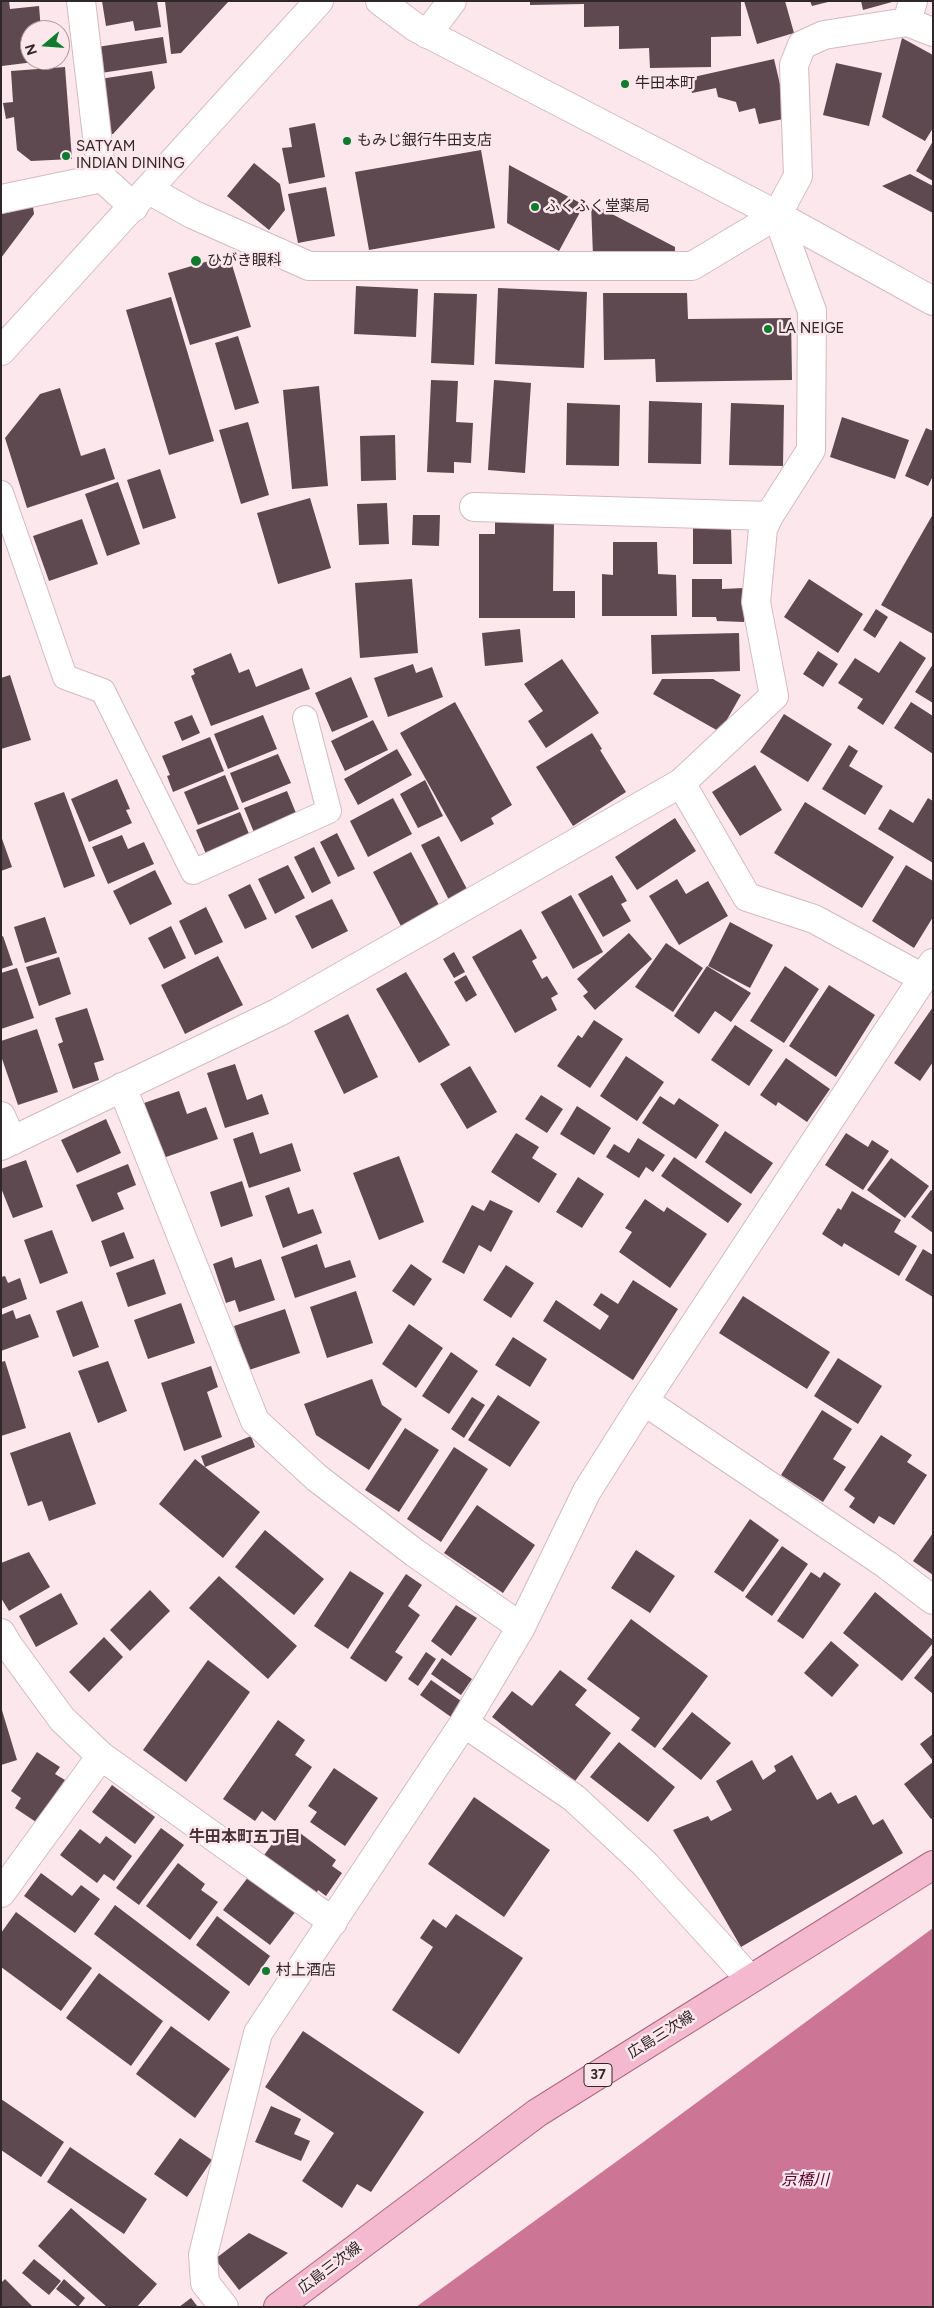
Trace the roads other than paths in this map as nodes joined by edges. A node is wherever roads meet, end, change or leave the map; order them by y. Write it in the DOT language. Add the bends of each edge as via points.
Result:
graph roads {
  1 [pos="81,1"];
  2 [pos="319,1"];
  3 [pos="380,1"];
  4 [pos="452,1"];
  5 [pos="910,11"];
  6 [pos="933,32"];
  7 [pos="428,34"];
  8 [pos="102,178"];
  9 [pos="1,199"];
  10 [pos="142,199"];
  11 [pos="777,215"];
  12 [pos="933,301"];
  13 [pos="1,351"];
  14 [pos="1,493"];
  15 [pos="474,507"];
  16 [pos="769,516"];
  17 [pos="305,718"];
  18 [pos="680,783"];
  19 [pos="930,968"];
  20 [pos="122,1087"];
  21 [pos="1,1116"];
  22 [pos="6,1144"];
  23 [pos="644,1401"];
  24 [pos="933,1600"];
  25 [pos="522,1627"];
  26 [pos="1,1632"];
  27 [pos="464,1723"];
  28 [pos="100,1756"];
  29 [pos="933,1865"];
  30 [pos="1,1893"];
  31 [pos="333,1922"];
  32 [pos="750,1979"];
  33 [pos="224,2307"];
  34 [pos="278,2307"];
  1 -- 8 [label="street"];
  2 -- 10 [label="street"];
  3 -- 7 [label="street"];
  4 -- 7 [label="street"];
  5 -- 6 [label="street"];
  5 -- 11 [label="street" via="824,35 802,45 794,65 798,176"];
  7 -- 11 [label="street"];
  8 -- 9 [label="street"];
  8 -- 10 [label="street"];
  10 -- 11 [label="street" via="192,214 309,266 692,266"];
  10 -- 13 [label="street"];
  11 -- 12 [label="street"];
  11 -- 16 [label="street" via="812,311 812,450"];
  14 -- 17 [label="lane" via="65,677 103,691 194,872 329,811"];
  15 -- 16 [label="street"];
  16 -- 18 [label="street" via="764,529 756,602 774,696"];
  18 -- 19 [label="street" via="747,898 814,918"];
  18 -- 20 [label="street" via="279,1012"];
  19 -- 23 [label="street"];
  20 -- 22 [label="street"];
  20 -- 25 [label="street" via="256,1421 317,1478"];
  21 -- 22 [label="street"];
  23 -- 24 [label="street" via="887,1565"];
  23 -- 25 [label="street" via="588,1491"];
  25 -- 27 [label="street"];
  26 -- 28 [label="street" via="62,1720"];
  27 -- 31 [label="street"];
  27 -- 32 [label="street" via="574,1798 645,1864"];
  28 -- 30 [label="street"];
  28 -- 31 [label="street"];
  29 -- 32 [label="main road, 広島三次線 / 37"];
  31 -- 33 [label="street" via="258,2033 203,2255 205,2283"];
  32 -- 34 [label="main road, 広島三次線 / 37" via="537,2113"];
}
